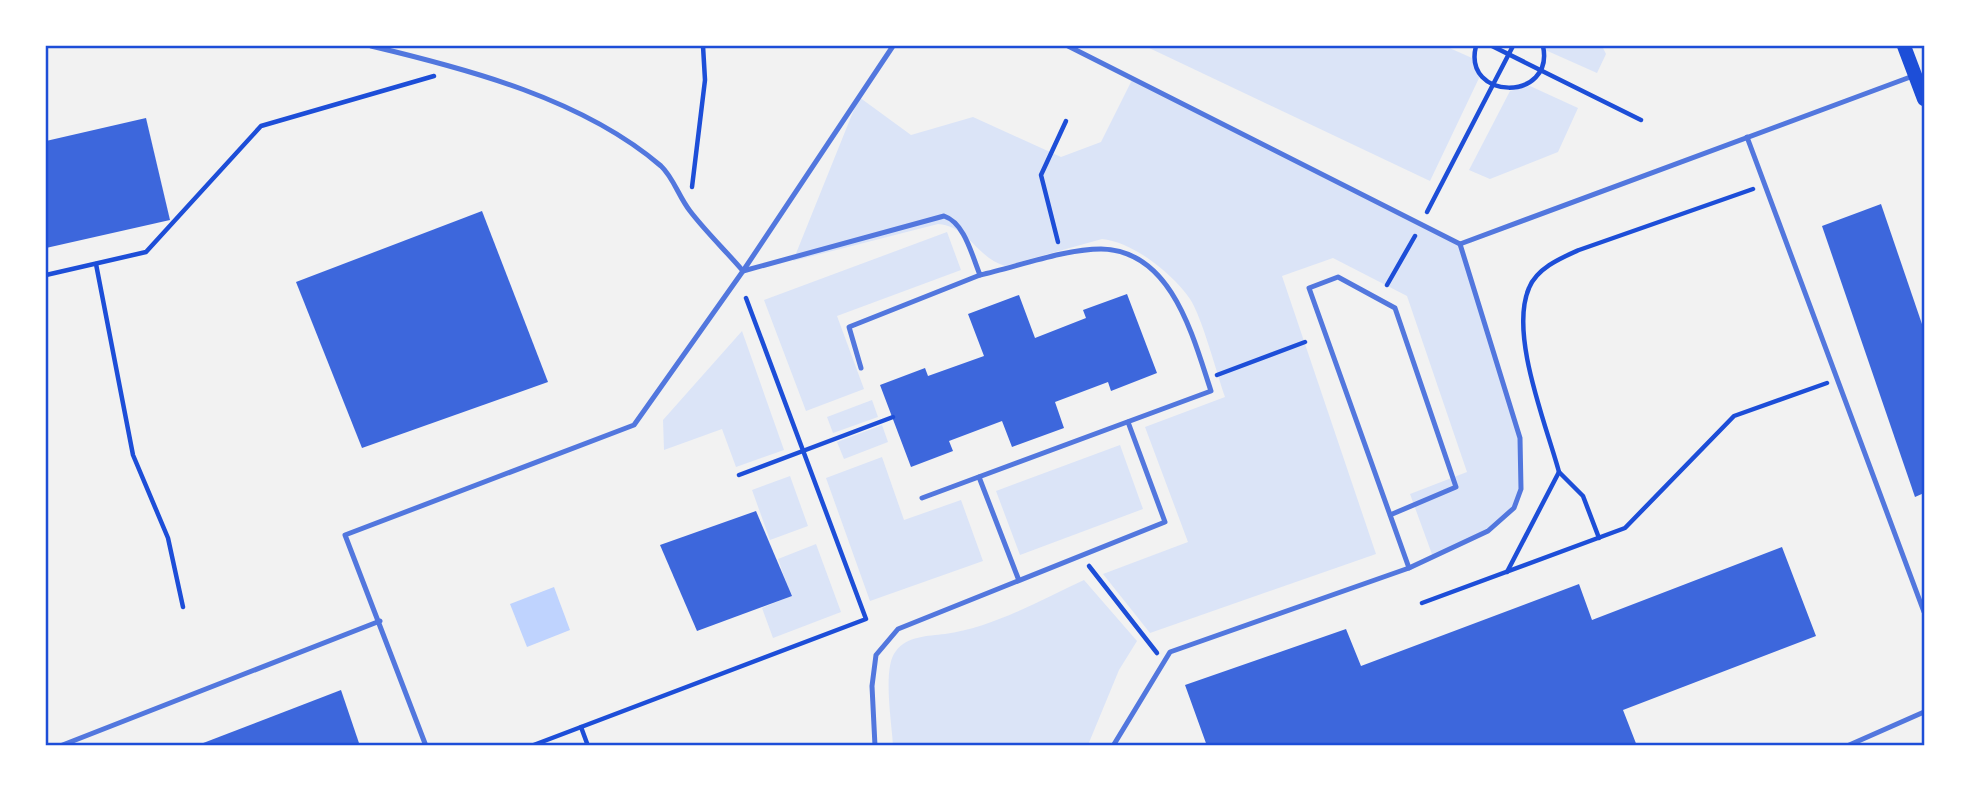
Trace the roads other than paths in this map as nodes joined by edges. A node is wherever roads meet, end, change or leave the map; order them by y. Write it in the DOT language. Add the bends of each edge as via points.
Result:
graph roads {
  1 [pos="371,46"];
  2 [pos="893,46"];
  3 [pos="1068,46"];
  4 [pos="1904,46"];
  5 [pos="1915,75"];
  6 [pos="1924,99"];
  7 [pos="1747,137"];
  8 [pos="1460,244"];
  9 [pos="743,271"];
  10 [pos="980,275"];
  11 [pos="861,368"];
  12 [pos="1128,422"];
  13 [pos="979,477"];
  14 [pos="922,498"];
  15 [pos="1390,515"];
  16 [pos="1409,568"];
  17 [pos="1018,578"];
  18 [pos="1924,612"];
  19 [pos="380,621"];
  20 [pos="1924,712"];
  21 [pos="60,746"];
  22 [pos="426,746"];
  23 [pos="875,746"];
  24 [pos="1113,746"];
  25 [pos="1847,746"];
  1 -- 9 [label="lane" via="465,68 620,136 663,168 689,210"];
  2 -- 9 [label="lane"];
  3 -- 8 [label="lane"];
  4 -- 5 [label="main road"];
  5 -- 6 [label="main road"];
  5 -- 7 [label="lane"];
  7 -- 8 [label="lane"];
  7 -- 18 [label="lane"];
  8 -- 16 [label="lane" via="1520,438 1521,489 1514,508 1488,531"];
  9 -- 10 [label="lane" via="944,216 959,226"];
  9 -- 19 [label="lane" via="634,425 345,535"];
  10 -- 11 [label="lane" via="849,327"];
  10 -- 12 [label="lane" via="1098,249 1121,251 1159,276 1185,314 1211,391"];
  12 -- 13 [label="lane"];
  12 -- 17 [label="lane" via="1164,522"];
  13 -- 14 [label="lane"];
  13 -- 17 [label="lane"];
  15 -- 15 [label="lane" via="1309,289 1338,277 1395,308 1456,487"];
  15 -- 16 [label="lane"];
  16 -- 24 [label="lane" via="1170,652"];
  17 -- 23 [label="lane" via="898,629 876,654 872,686"];
  19 -- 21 [label="lane"];
  19 -- 22 [label="lane"];
  20 -- 25 [label="lane"];
}
